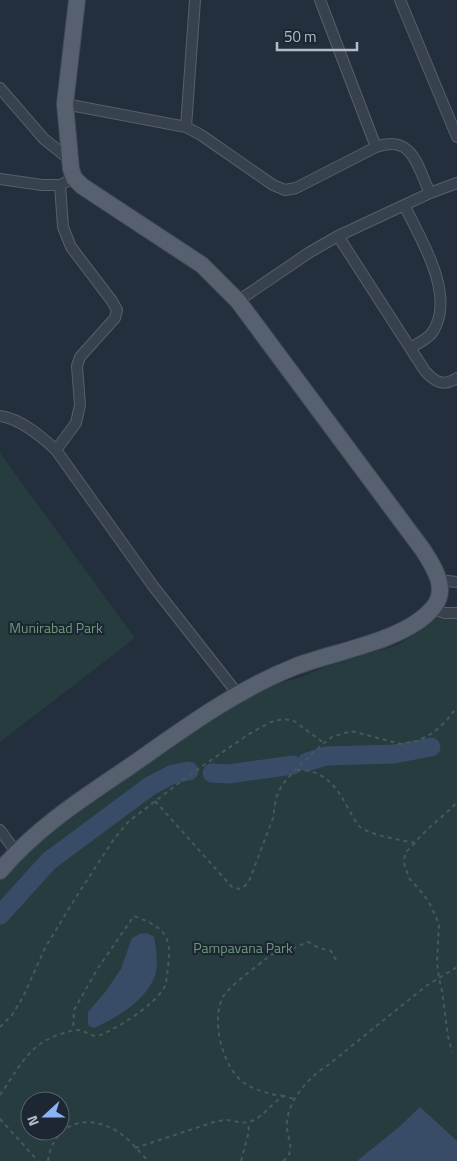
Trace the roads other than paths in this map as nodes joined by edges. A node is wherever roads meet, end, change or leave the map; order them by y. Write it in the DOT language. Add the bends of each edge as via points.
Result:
graph roads {
  1 [pos="77,0"];
  2 [pos="195,0"];
  3 [pos="320,0"];
  4 [pos="400,0"];
  5 [pos="0,88"];
  6 [pos="65,104"];
  7 [pos="186,128"];
  8 [pos="457,137"];
  9 [pos="376,147"];
  10 [pos="69,159"];
  11 [pos="0,179"];
  12 [pos="67,181"];
  13 [pos="457,183"];
  14 [pos="430,193"];
  15 [pos="404,205"];
  16 [pos="338,236"];
  17 [pos="238,301"];
  18 [pos="410,348"];
  19 [pos="457,378"];
  20 [pos="0,416"];
  21 [pos="56,450"];
  22 [pos="439,580"];
  23 [pos="457,582"];
  24 [pos="432,609"];
  25 [pos="457,613"];
  26 [pos="237,693"];
  27 [pos="0,830"];
  28 [pos="16,852"];
  29 [pos="0,871"];
  1 -- 6 [label="main road"];
  2 -- 7 [label="street"];
  3 -- 9 [label="street"];
  4 -- 8 [label="street"];
  5 -- 10 [label="street" via="44,139"];
  6 -- 7 [label="street"];
  6 -- 10 [label="main road"];
  7 -- 9 [label="street" via="285,190 296,188"];
  9 -- 14 [label="street" via="397,143 409,150"];
  10 -- 12 [label="main road"];
  11 -- 12 [label="street" via="42,185"];
  12 -- 17 [label="main road" via="82,186 202,265"];
  12 -- 21 [label="street" via="63,227 71,247 117,310 115,318 80,357 77,366 80,405 76,423"];
  13 -- 14 [label="street"];
  14 -- 15 [label="street"];
  15 -- 16 [label="street"];
  15 -- 18 [label="street" via="434,266 442,308 432,334"];
  16 -- 17 [label="street"];
  16 -- 18 [label="street"];
  17 -- 22 [label="main road" via="423,550"];
  18 -- 19 [label="street" via="434,380 443,383"];
  20 -- 21 [label="street" via="18,422 44,438"];
  21 -- 26 [label="street" via="153,586"];
  22 -- 23 [label="street"];
  22 -- 24 [label="main road" via="440,595"];
  24 -- 25 [label="street"];
  24 -- 26 [label="main road" via="388,637 295,666"];
  26 -- 28 [label="main road" via="52,820"];
  27 -- 28 [label="street"];
  28 -- 29 [label="main road"];
}
